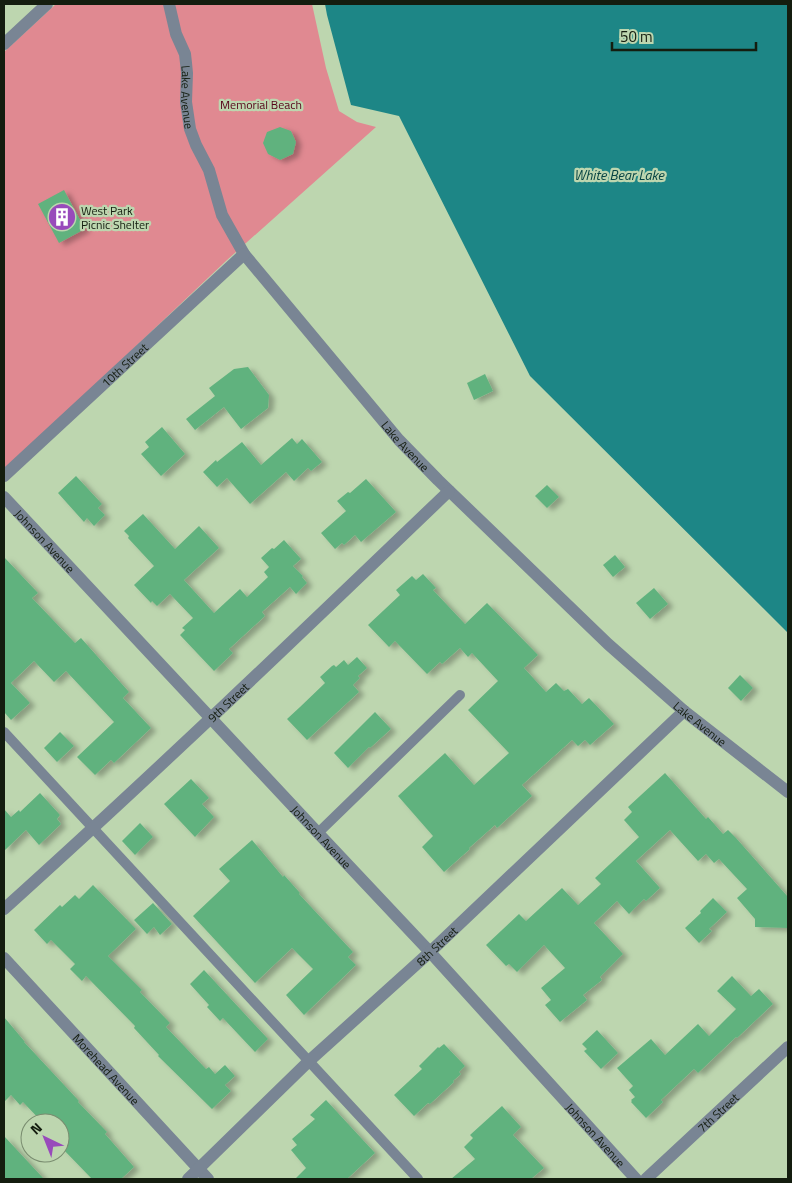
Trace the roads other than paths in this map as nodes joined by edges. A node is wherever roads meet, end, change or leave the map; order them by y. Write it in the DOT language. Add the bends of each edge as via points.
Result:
graph roads {
  1 [pos="47,4"];
  2 [pos="169,4"];
  3 [pos="4,44"];
  4 [pos="244,254"];
  5 [pos="4,476"];
  6 [pos="449,491"];
  7 [pos="4,497"];
  8 [pos="460,695"];
  9 [pos="684,711"];
  10 [pos="212,718"];
  11 [pos="4,732"];
  12 [pos="788,792"];
  13 [pos="93,829"];
  14 [pos="318,832"];
  15 [pos="4,909"];
  16 [pos="430,952"];
  17 [pos="4,958"];
  18 [pos="788,1047"];
  19 [pos="309,1061"];
  20 [pos="199,1169"];
  21 [pos="188,1179"];
  22 [pos="208,1179"];
  23 [pos="418,1179"];
  24 [pos="636,1179"];
  25 [pos="646,1179"];
  1 -- 3 [label="street"];
  2 -- 4 [label="street, Lake Avenue" via="185,54 190,129 209,170 222,215"];
  4 -- 5 [label="street, 10th Street"];
  4 -- 6 [label="street, Lake Avenue" via="399,440"];
  6 -- 9 [label="street, Lake Avenue" via="608,644"];
  6 -- 10 [label="street, 9th Street"];
  7 -- 10 [label="street, Johnson Avenue"];
  8 -- 14 [label="lane"];
  9 -- 12 [label="street, Lake Avenue"];
  9 -- 16 [label="street, 8th Street"];
  10 -- 13 [label="street, 9th Street"];
  10 -- 14 [label="street, Johnson Avenue"];
  11 -- 13 [label="lane"];
  13 -- 15 [label="street, 9th Street"];
  13 -- 19 [label="lane"];
  14 -- 16 [label="street, Johnson Avenue"];
  16 -- 19 [label="street, 8th Street"];
  16 -- 24 [label="street, Johnson Avenue"];
  17 -- 20 [label="street, Morehead Avenue"];
  18 -- 25 [label="street, 7th Street"];
  19 -- 20 [label="street, 8th Street"];
  19 -- 23 [label="lane"];
  20 -- 21 [label="street, 8th Street"];
  20 -- 22 [label="street, Morehead Avenue"];
}
